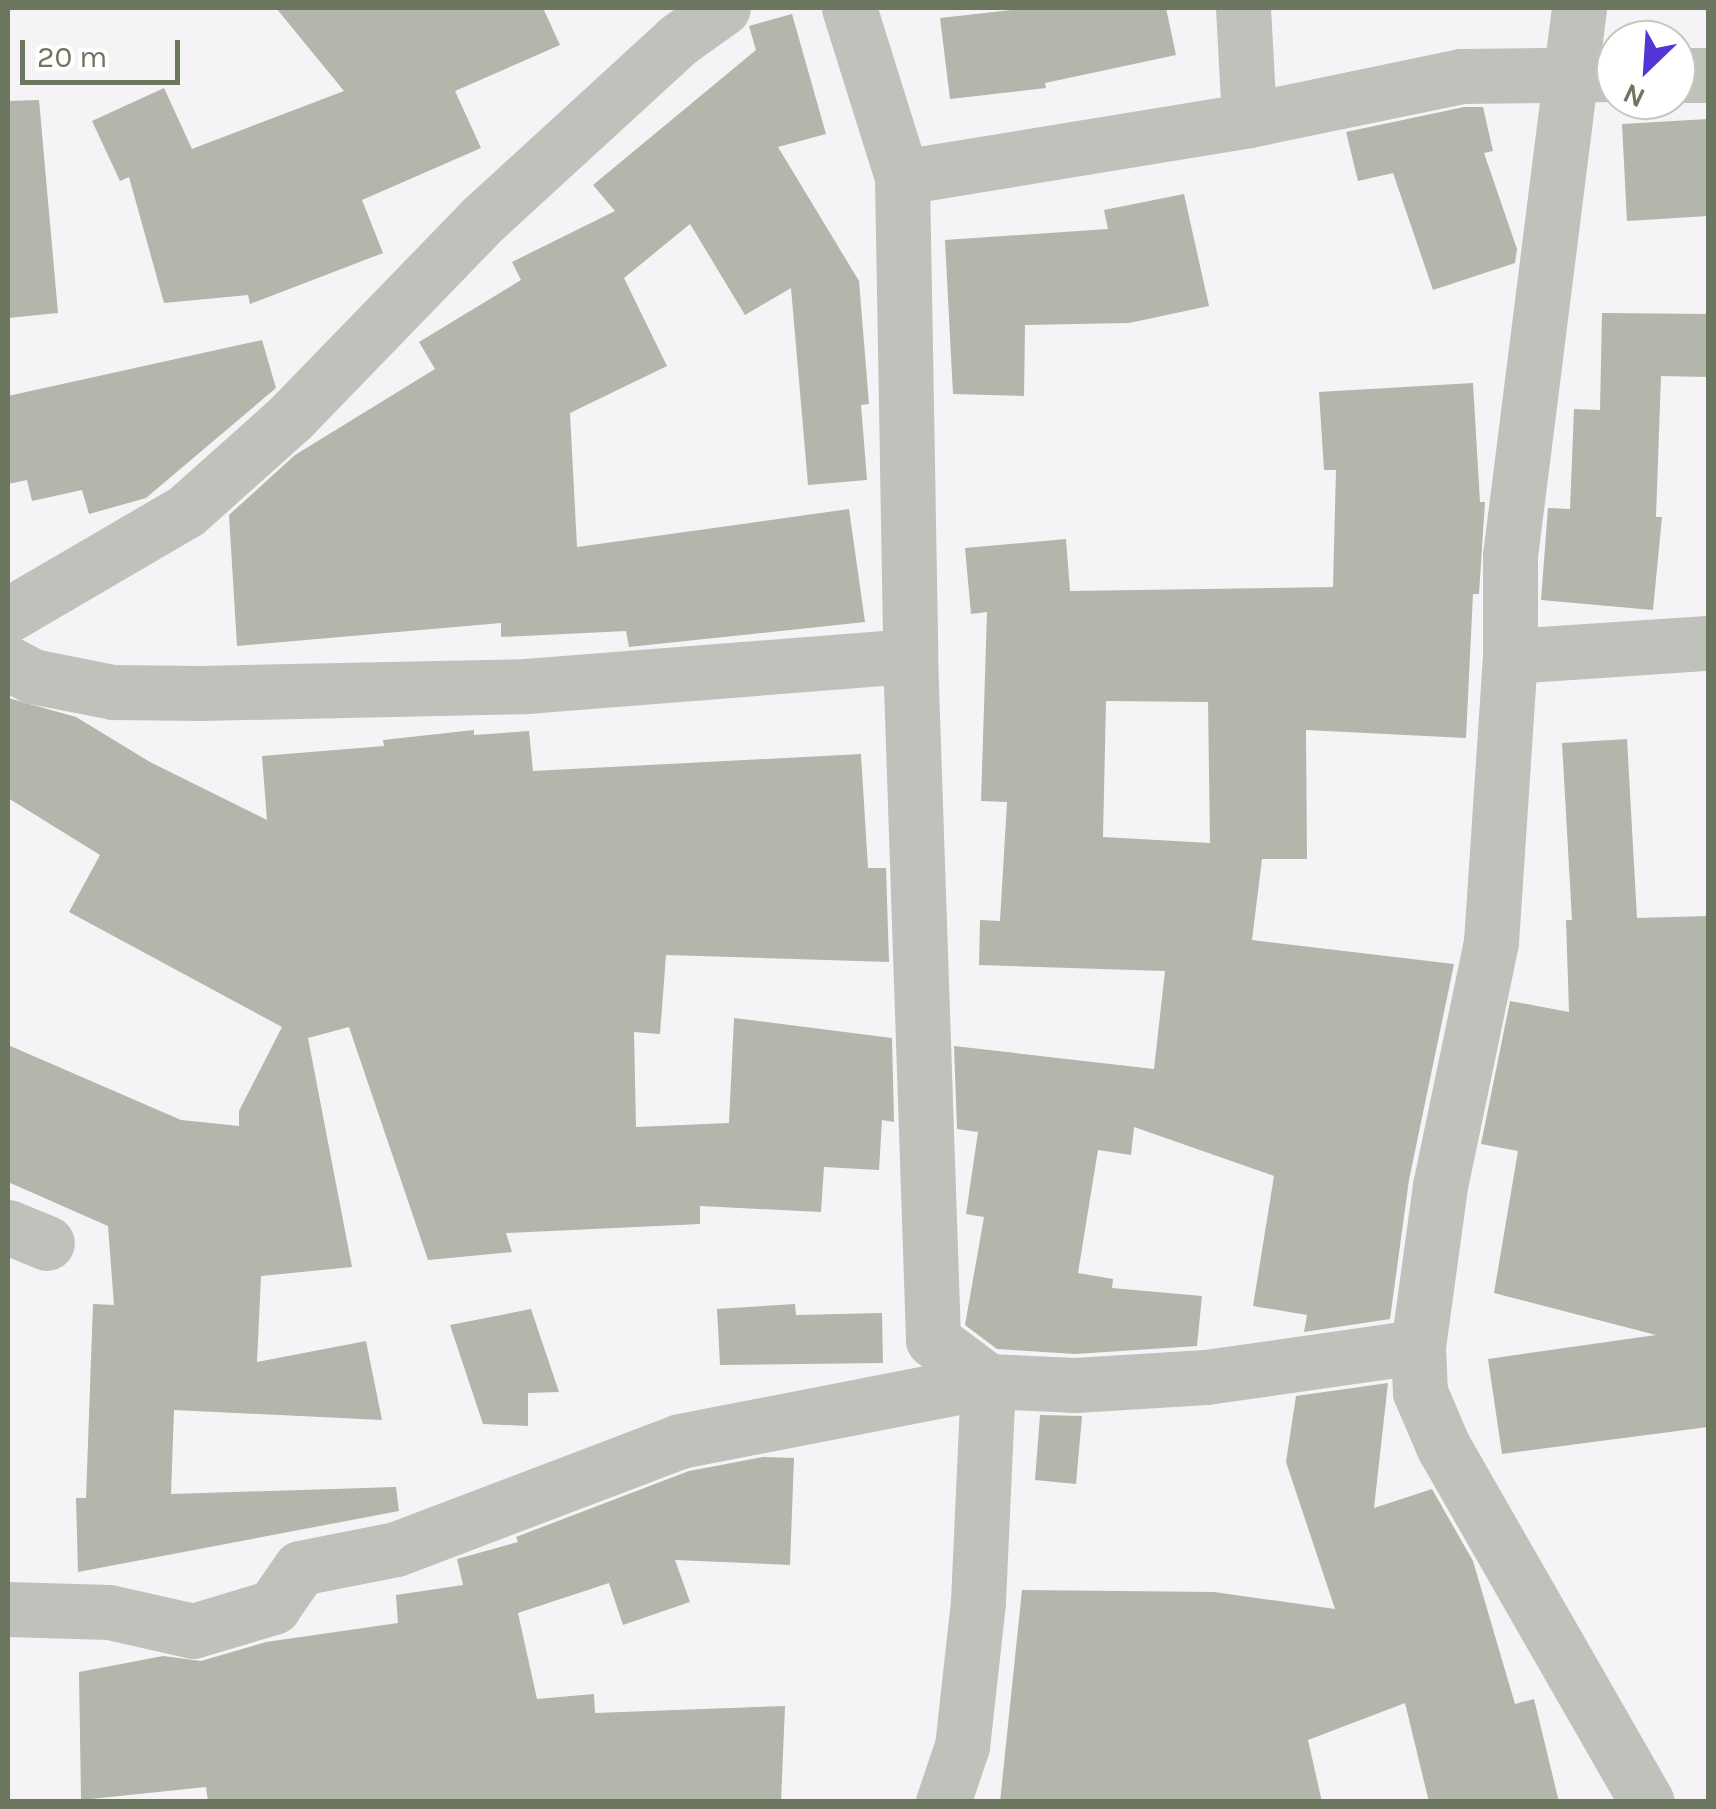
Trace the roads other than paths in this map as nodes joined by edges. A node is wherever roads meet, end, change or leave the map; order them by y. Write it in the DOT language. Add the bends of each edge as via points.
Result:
graph roads {
  1 [pos="723,8"];
  2 [pos="850,8"];
  3 [pos="1243,8"];
  4 [pos="1579,8"];
  5 [pos="1591,74"];
  6 [pos="1249,120"];
  7 [pos="902,177"];
  8 [pos="8,615"];
  9 [pos="1708,643"];
  10 [pos="910,656"];
  11 [pos="1510,656"];
  12 [pos="8,663"];
  13 [pos="1418,1348"];
  14 [pos="988,1381"];
  15 [pos="8,1609"];
  16 [pos="944,1802"];
  17 [pos="1647,1802"];
  1 -- 8 [label="street" via="678,40 484,218 291,417 186,512"];
  2 -- 7 [label="street"];
  3 -- 6 [label="street"];
  4 -- 5 [label="street"];
  5 -- 6 [label="street" via="1461,76"];
  5 -- 11 [label="street" via="1540,345 1510,556"];
  6 -- 7 [label="street"];
  7 -- 10 [label="street"];
  9 -- 11 [label="street"];
  10 -- 12 [label="street" via="526,686 200,693 113,692 32,676"];
  10 -- 14 [label="street" via="933,1340"];
  11 -- 13 [label="street" via="1491,942 1440,1186"];
  13 -- 14 [label="street" via="1206,1377"];
  13 -- 17 [label="street" via="1420,1392 1443,1446"];
  14 -- 15 [label="street" via="680,1441 396,1549 300,1568 273,1607 226,1624 168,1630 109,1612"];
  14 -- 16 [label="street" via="978,1602 962,1746"];
}
